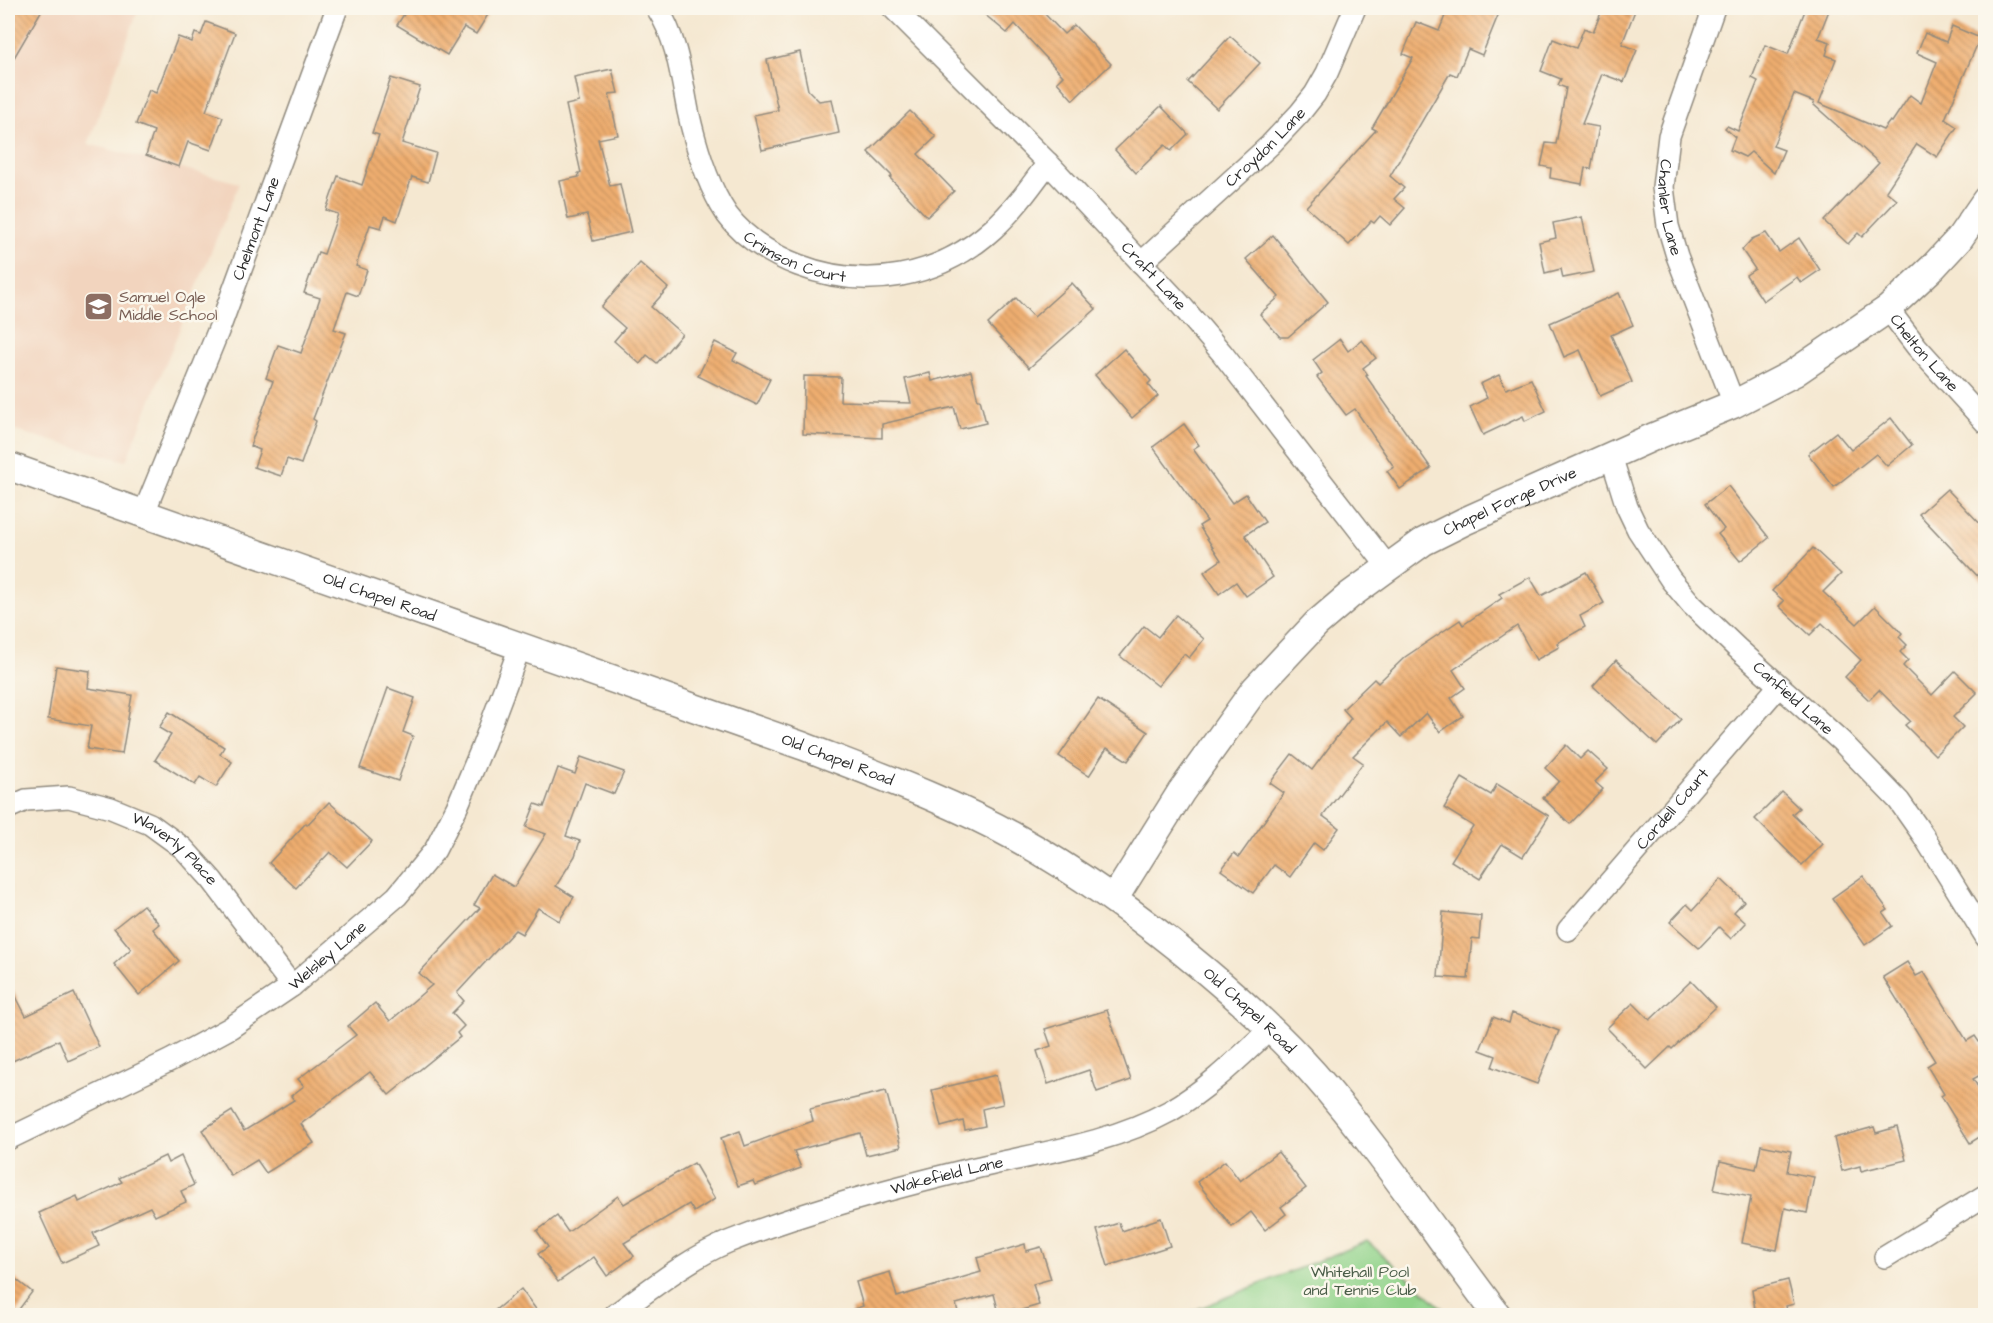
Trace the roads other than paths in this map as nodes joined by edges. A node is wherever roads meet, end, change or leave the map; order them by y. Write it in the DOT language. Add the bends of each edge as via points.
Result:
graph roads {
  1 [pos="337,8"];
  2 [pos="657,8"];
  3 [pos="894,8"];
  4 [pos="1355,8"];
  5 [pos="1714,8"];
  6 [pos="1048,163"];
  7 [pos="1986,200"];
  8 [pos="1141,263"];
  9 [pos="1888,309"];
  10 [pos="1734,404"];
  11 [pos="1986,423"];
  12 [pos="1611,456"];
  13 [pos="8,466"];
  14 [pos="143,515"];
  15 [pos="1389,567"];
  16 [pos="520,646"];
  17 [pos="1778,687"];
  18 [pos="8,808"];
  19 [pos="1114,899"];
  20 [pos="1568,930"];
  21 [pos="1986,937"];
  22 [pos="292,986"];
  23 [pos="1271,1028"];
  24 [pos="8,1139"];
  25 [pos="1986,1195"];
  26 [pos="1885,1257"];
  27 [pos="614,1316"];
  28 [pos="1498,1316"];
  1 -- 14 [label="street, Chelmont Lane" via="222,324"];
  2 -- 6 [label="street, Crimson Court" via="672,36 689,115 722,208 756,242 779,258 847,278 913,274 940,264 993,230 1024,197"];
  3 -- 6 [label="street, Craft Lane"];
  4 -- 8 [label="street, Croydon Lane" via="1327,73 1300,113"];
  5 -- 10 [label="street, Chanler Lane" via="1669,136 1663,187 1677,256"];
  6 -- 8 [label="street, Craft Lane"];
  7 -- 9 [label="street, Chapel Forge Drive" via="1959,239"];
  8 -- 15 [label="street, Craft Lane" via="1222,353"];
  9 -- 10 [label="street, Chapel Forge Drive" via="1811,362"];
  9 -- 11 [label="street, Chelton Lane"];
  10 -- 12 [label="street, Chapel Forge Drive"];
  12 -- 15 [label="street, Chapel Forge Drive" via="1465,521 1423,542"];
  12 -- 17 [label="street, Canfield Lane" via="1638,530 1665,572 1692,605"];
  13 -- 14 [label="street, Old Chapel Road"];
  14 -- 16 [label="street, Old Chapel Road"];
  15 -- 19 [label="street, Chapel Forge Drive" via="1316,624 1255,689 1181,792"];
  16 -- 19 [label="street, Old Chapel Road" via="793,742 897,783 1015,837"];
  16 -- 22 [label="street, Welsley Lane" via="482,748 435,850 397,896"];
  17 -- 20 [label="street, Cordell Court"];
  17 -- 21 [label="street, Canfield Lane" via="1841,741 1899,801"];
  18 -- 22 [label="street, Waverly Place" via="26,800 69,797 150,824 183,848 212,880"];
  19 -- 23 [label="street, Old Chapel Road"];
  22 -- 24 [label="street, Welsley Lane" via="230,1028 171,1060"];
  23 -- 27 [label="street, Wakefield Lane" via="1191,1098 1121,1134 971,1169 779,1223 725,1243"];
  23 -- 28 [label="street, Old Chapel Road" via="1345,1111"];
  25 -- 26 [label="street"];
}
